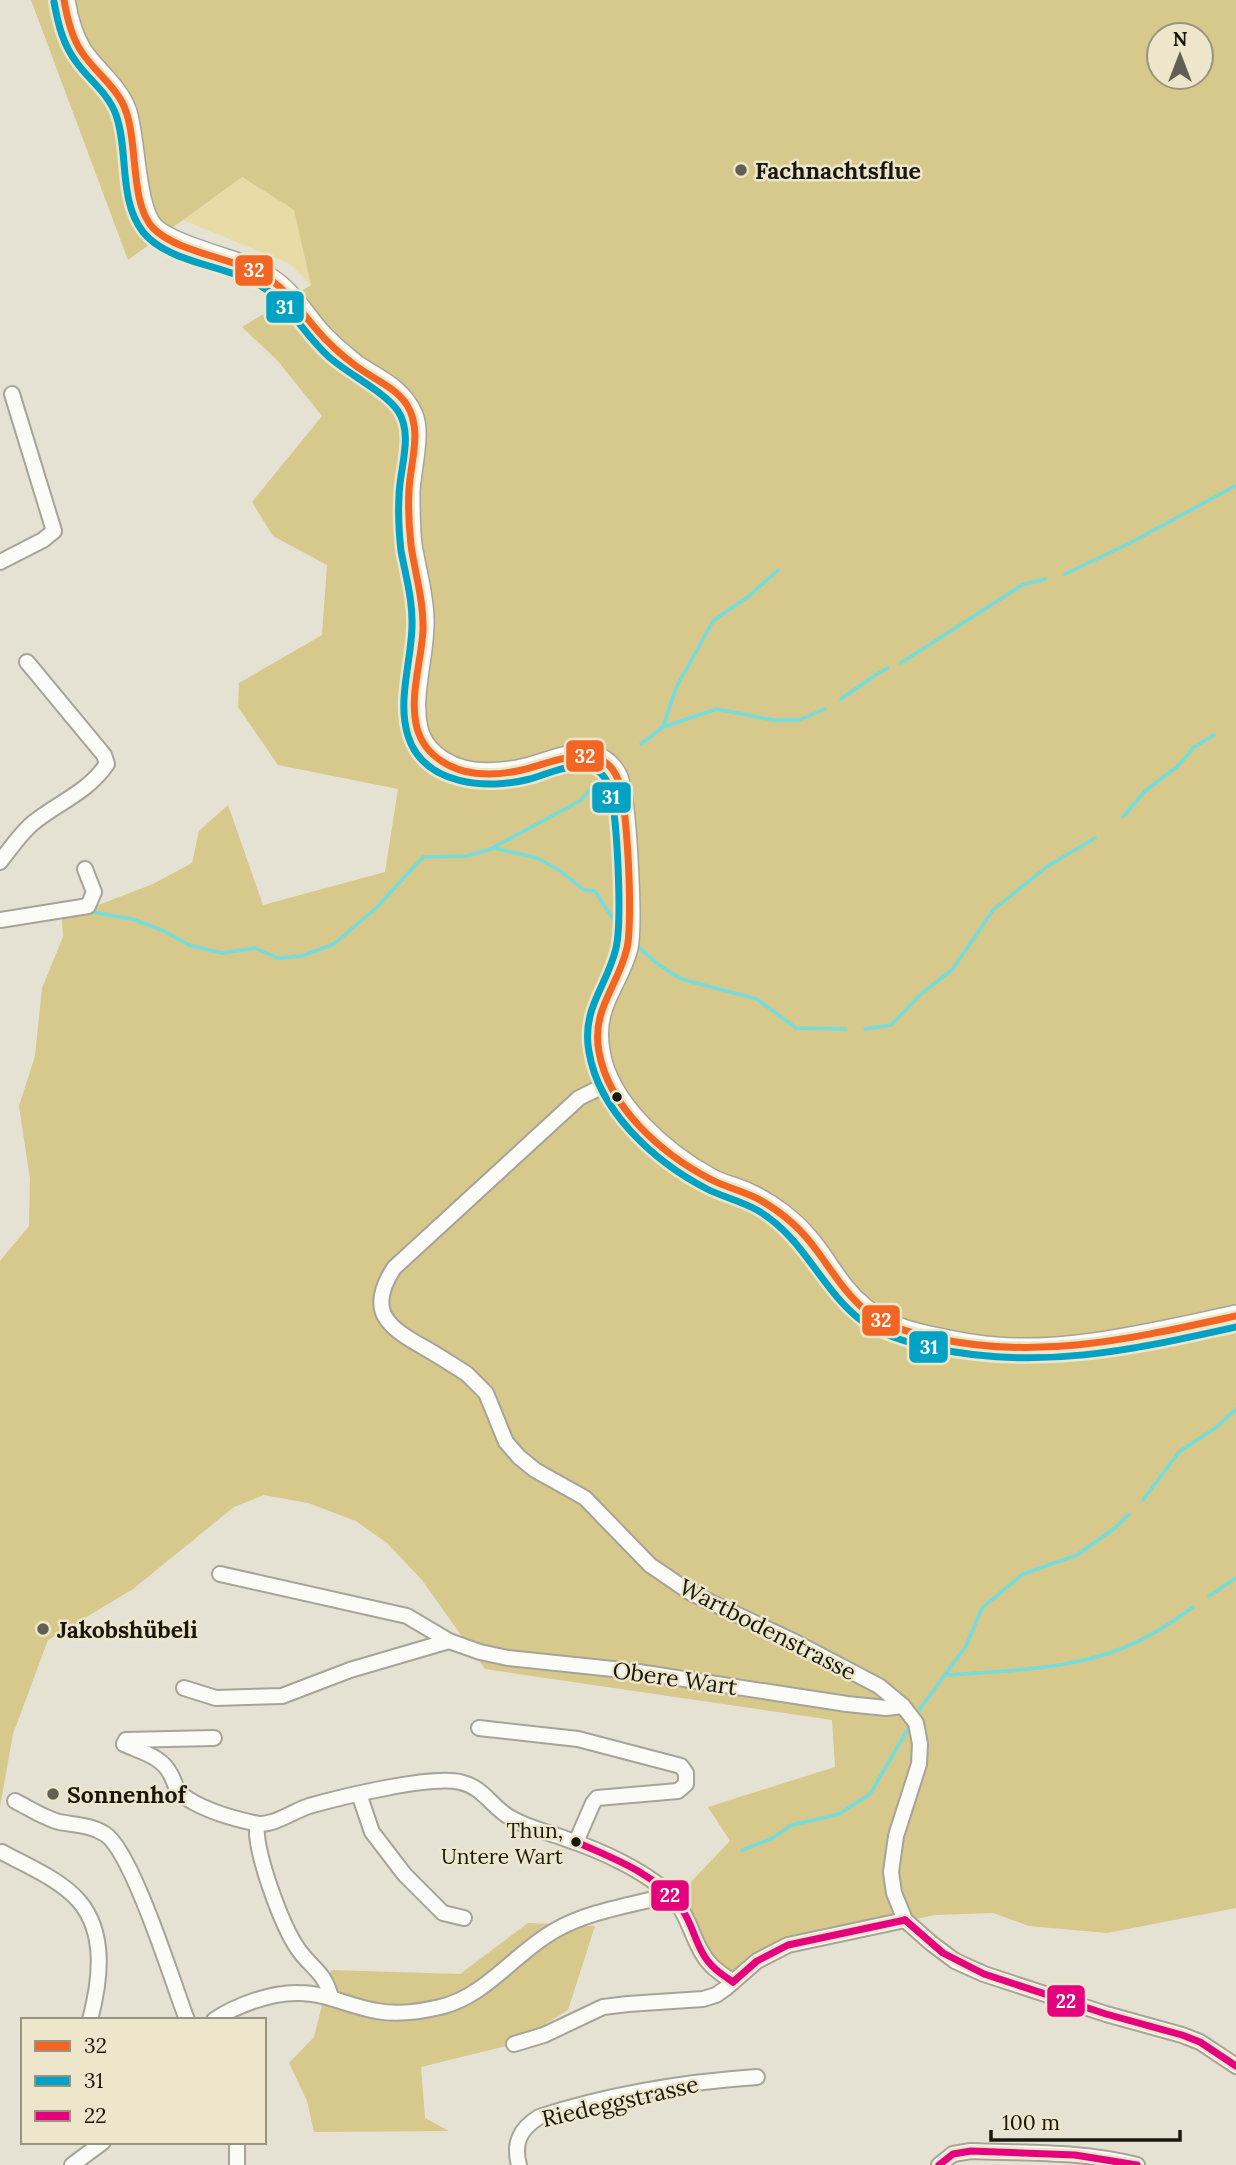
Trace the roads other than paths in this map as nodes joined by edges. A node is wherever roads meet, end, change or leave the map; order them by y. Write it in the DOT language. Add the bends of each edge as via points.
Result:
graph roads {
  1 [pos="64,0"];
  2 [pos="12,394"];
  3 [pos="0,562"];
  4 [pos="27,662"];
  5 [pos="0,862"];
  6 [pos="85,869"];
  7 [pos="0,920"];
  8 [pos="609,1083"];
  9 [pos="1236,1316"];
  10 [pos="220,1574"];
  11 [pos="449,1641"];
  12 [pos="184,1688"];
  13 [pos="903,1706"];
  14 [pos="479,1728"];
  15 [pos="214,1738"];
  16 [pos="359,1794"];
  17 [pos="15,1801"];
  18 [pos="257,1824"];
  19 [pos="576,1842"];
  20 [pos="2,1852"];
  21 [pos="670,1895"];
  22 [pos="464,1918"];
  23 [pos="905,1920"];
  24 [pos="733,1982"];
  25 [pos="331,1997"];
  26 [pos="90,2018"];
  27 [pos="186,2018"];
  28 [pos="218,2018"];
  29 [pos="514,2044"];
  30 [pos="1236,2066"];
  31 [pos="757,2077"];
  32 [pos="100,2144"];
  33 [pos="237,2144"];
  34 [pos="72,2165"];
  35 [pos="237,2165"];
  36 [pos="519,2165"];
  37 [pos="939,2165"];
  38 [pos="1137,2165"];
  1 -- 8 [label="street" via="68,25 80,50 122,101 132,131 141,203 153,228 255,271 289,292 320,334 398,392 415,420 411,544 423,622 417,729 425,748 445,765 473,774 519,771 565,756 586,755 603,759 618,777 629,939 598,1013 600,1058"];
  2 -- 3 [label="street" via="54,531"];
  4 -- 5 [label="street" via="107,764 75,796 32,824"];
  6 -- 7 [label="street" via="94,892 88,906"];
  8 -- 9 [label="street" via="660,1146 793,1224 846,1292 868,1313 894,1327 981,1347 1036,1349 1133,1338"];
  8 -- 13 [label="street, Wartbodenstrasse" via="579,1098 394,1268 381,1293 383,1314 393,1328 477,1383 486,1393 506,1442 519,1457 585,1498 650,1565 691,1593 878,1686"];
  10 -- 11 [label="street, Obere Wart" via="407,1616"];
  11 -- 12 [label="street" via="282,1696 216,1698"];
  11 -- 13 [label="street, Obere Wart" via="508,1658 632,1671 847,1704"];
  13 -- 23 [label="street, Wartbodenstrasse" via="916,1723 920,1744 919,1764 895,1836 891,1872"];
  14 -- 19 [label="street" via="578,1739 681,1766 686,1773 686,1784 678,1791 597,1798"];
  15 -- 18 [label="street" via="126,1740 124,1744 156,1758 186,1797"];
  16 -- 18 [label="street"];
  16 -- 19 [label="street" via="430,1782 462,1782 485,1794 510,1818"];
  16 -- 22 [label="street" via="372,1832 398,1866 443,1913"];
  17 -- 27 [label="street" via="57,1821 89,1826 113,1840 137,1885"];
  18 -- 25 [label="street" via="256,1838 282,1921 306,1960 327,1982"];
  19 -- 21 [label="street" via="629,1867"];
  20 -- 26 [label="street" via="61,1886 86,1910 96,1939 100,1975"];
  21 -- 24 [label="street" via="711,1966"];
  21 -- 25 [label="street" via="570,1922 467,1997 443,2007 410,2013 377,2011"];
  23 -- 24 [label="street" via="788,1945 757,1961"];
  23 -- 30 [label="street, Wartbodenstrasse" via="966,1967 1182,2035"];
  24 -- 29 [label="street" via="703,2000 603,2007"];
  25 -- 28 [label="street" via="281,1994"];
  31 -- 36 [label="street, Riedeggstrasse" via="659,2087 539,2117 517,2140"];
  32 -- 34 [label="street"];
  33 -- 35 [label="street"];
  37 -- 38 [label="street" via="953,2154 971,2151 1089,2157"];
}
